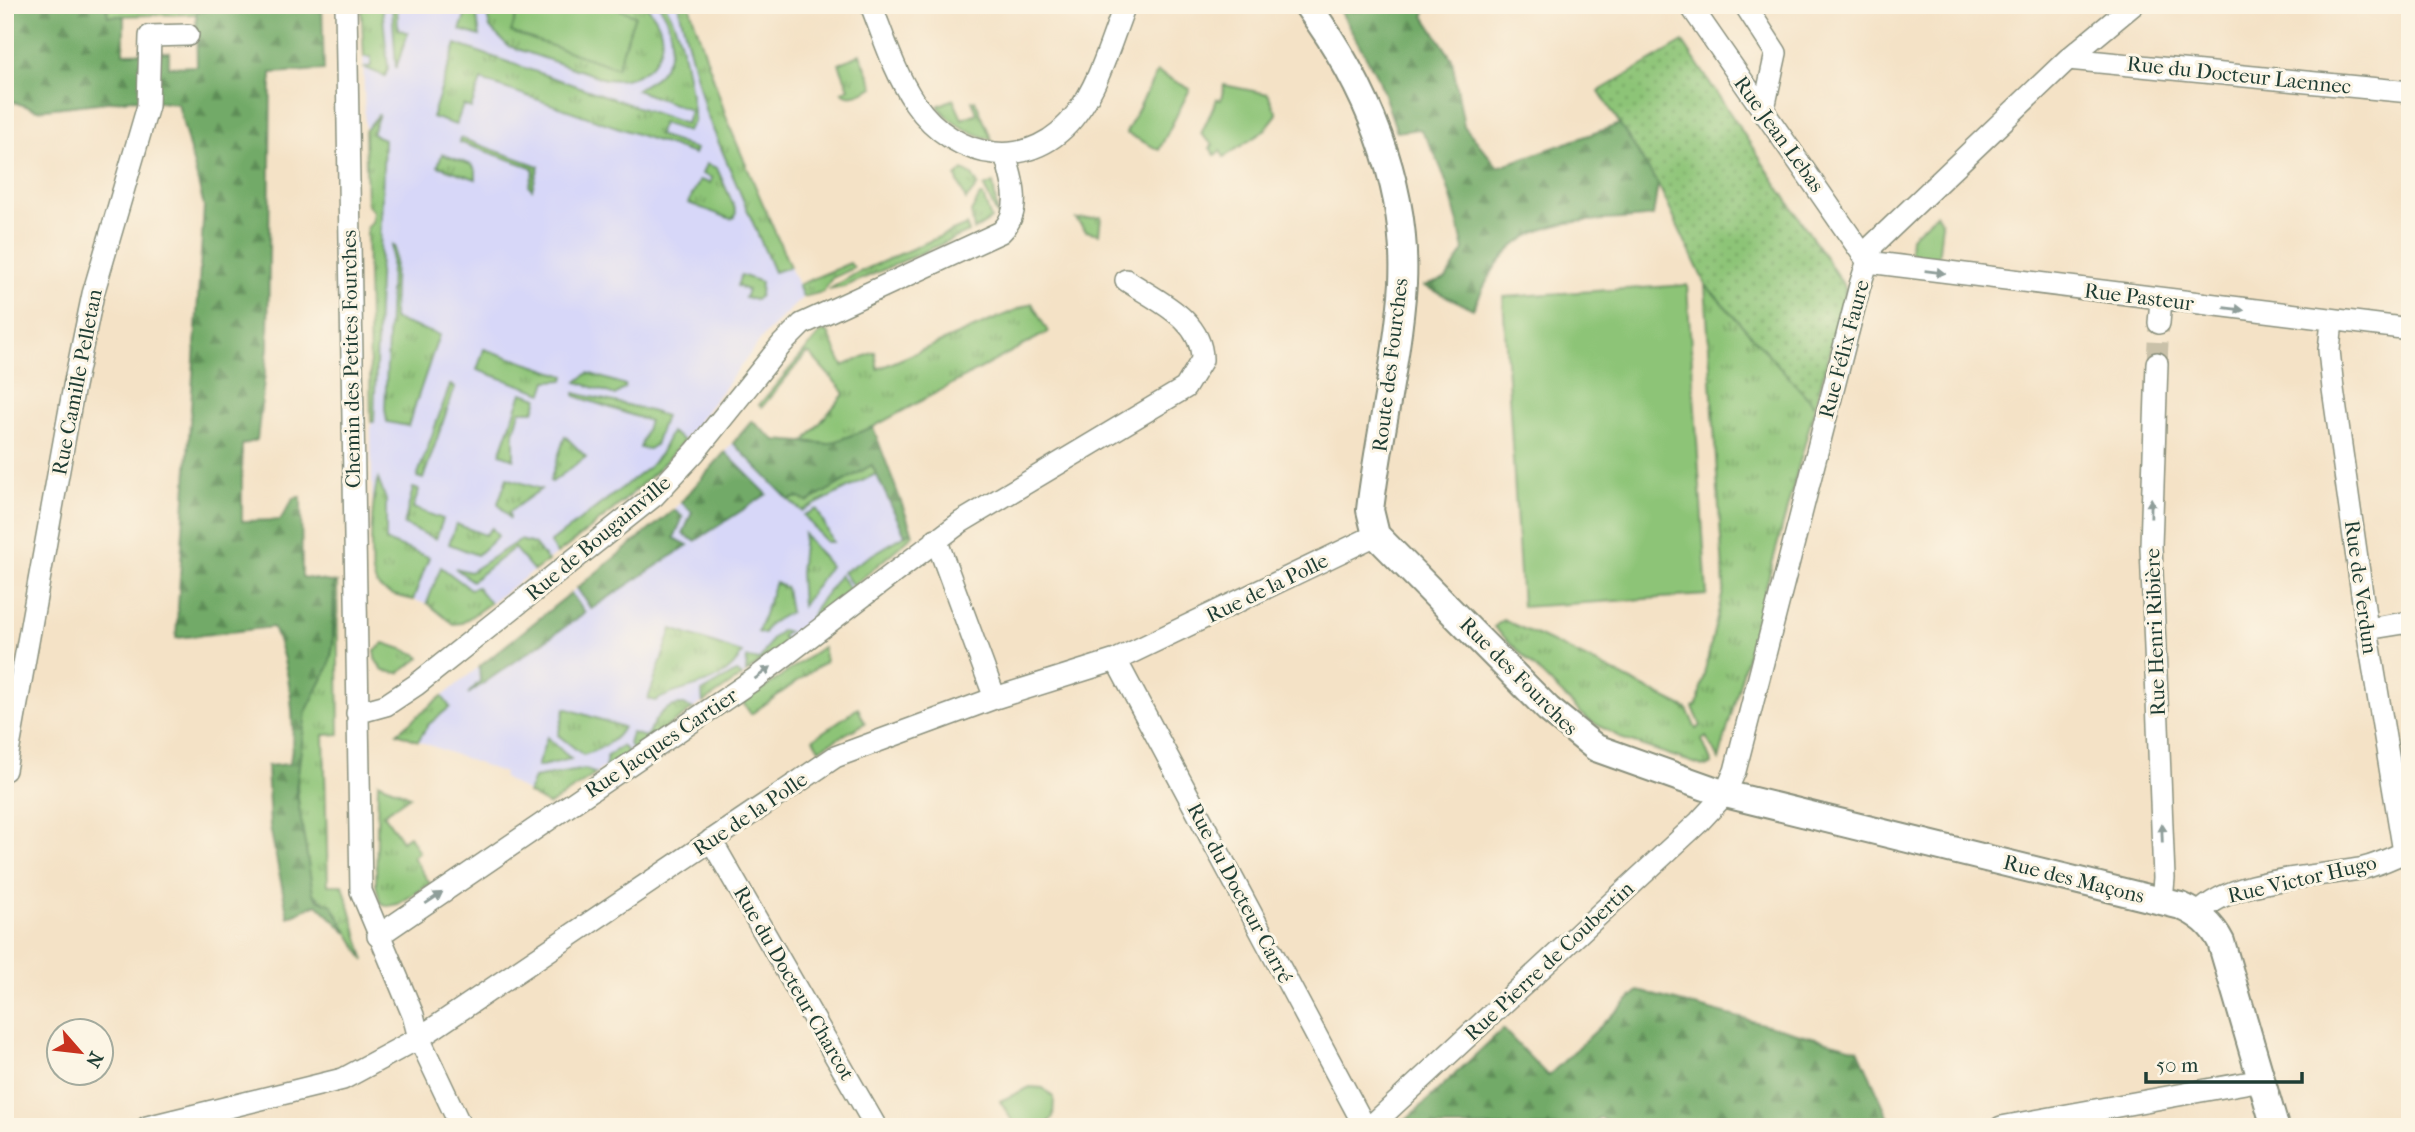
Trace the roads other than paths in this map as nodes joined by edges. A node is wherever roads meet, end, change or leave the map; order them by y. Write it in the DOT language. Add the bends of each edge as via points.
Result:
graph roads {
  1 [pos="346,5"];
  2 [pos="871,5"];
  3 [pos="1125,5"];
  4 [pos="1307,5"];
  5 [pos="1690,5"];
  6 [pos="1745,5"];
  7 [pos="2133,5"];
  8 [pos="188,35"];
  9 [pos="2068,58"];
  10 [pos="2410,92"];
  11 [pos="1763,113"];
  12 [pos="1005,155"];
  13 [pos="1868,262"];
  14 [pos="1126,280"];
  15 [pos="2161,300"];
  16 [pos="2332,321"];
  17 [pos="2159,323"];
  18 [pos="2410,329"];
  19 [pos="2157,363"];
  20 [pos="1376,535"];
  21 [pos="936,538"];
  22 [pos="2410,622"];
  23 [pos="2367,629"];
  24 [pos="1116,660"];
  25 [pos="996,698"];
  26 [pos="357,713"];
  27 [pos="5,769"];
  28 [pos="1726,794"];
  29 [pos="711,840"];
  30 [pos="2407,851"];
  31 [pos="2162,901"];
  32 [pos="2197,914"];
  33 [pos="378,936"];
  34 [pos="418,1038"];
  35 [pos="2262,1080"];
  36 [pos="147,1127"];
  37 [pos="461,1127"];
  38 [pos="876,1127"];
  39 [pos="1365,1127"];
  40 [pos="1370,1127"];
  41 [pos="2001,1127"];
  42 [pos="2276,1127"];
  1 -- 26 [label="street, Chemin des Petites Fourches"];
  2 -- 12 [label="street" via="903,82 924,114 969,146"];
  3 -- 12 [label="street" via="1073,120 1035,149"];
  4 -- 20 [label="main road, Route des Fourches" via="1356,80 1369,110 1394,188 1401,236 1398,336 1370,510"];
  5 -- 11 [label="street, Rue Jean Lebas"];
  6 -- 11 [label="street" via="1776,54"];
  7 -- 9 [label="street, Rue Félix Faure"];
  8 -- 27 [label="street, Rue Camille Pelletan" via="150,36 148,106 100,267 76,373"];
  9 -- 10 [label="street, Rue du Docteur Laennec"];
  9 -- 13 [label="street, Rue Félix Faure" via="1873,245"];
  11 -- 13 [label="street, Rue Jean Lebas"];
  12 -- 26 [label="street, Rue de Bougainville" via="1015,207 1001,232 803,324 654,496 416,685 386,705"];
  13 -- 15 [label="street, Rue Pasteur, one-way"];
  13 -- 28 [label="street, Rue Félix Faure"];
  14 -- 21 [label="street, Rue Jacques Cartier" via="1185,320 1195,332 1202,360 1192,381"];
  15 -- 16 [label="street, Rue Pasteur, one-way"];
  15 -- 17 [label="street"];
  16 -- 18 [label="street, Rue Pasteur"];
  16 -- 23 [label="street, Rue de Verdun" via="2333,389"];
  31 -- 19 [label="street, Rue Henri Ribière, one-way" via="2151,545"];
  20 -- 24 [label="street, Rue de la Polle"];
  20 -- 28 [label="main road, Rue des Fourches" via="1575,734 1615,756"];
  21 -- 25 [label="street"];
  33 -- 21 [label="street, Rue Jacques Cartier, one-way" via="750,683"];
  22 -- 23 [label="street"];
  23 -- 30 [label="street, Rue de Verdun"];
  24 -- 25 [label="street, Rue de la Polle"];
  24 -- 39 [label="street, Rue du Docteur Carré"];
  25 -- 29 [label="street, Rue de la Polle" via="835,757"];
  26 -- 33 [label="street" via="361,891"];
  28 -- 31 [label="main road, Rue des Maçons"];
  28 -- 40 [label="street, Rue Pierre de Coubertin"];
  29 -- 34 [label="street, Rue de la Polle"];
  29 -- 38 [label="street, Rue du Docteur Charcot"];
  30 -- 32 [label="street, Rue Victor Hugo" via="2367,867 2244,889 2207,904"];
  31 -- 32 [label="main road, Rue des Maçons"];
  32 -- 35 [label="main road, Rue des Maçons" via="2221,942"];
  33 -- 34 [label="street" via="413,1015"];
  34 -- 36 [label="street, Rue de la Polle" via="324,1085"];
  34 -- 37 [label="street"];
  35 -- 41 [label="street"];
  35 -- 42 [label="main road, Rue des Maçons"];
}
